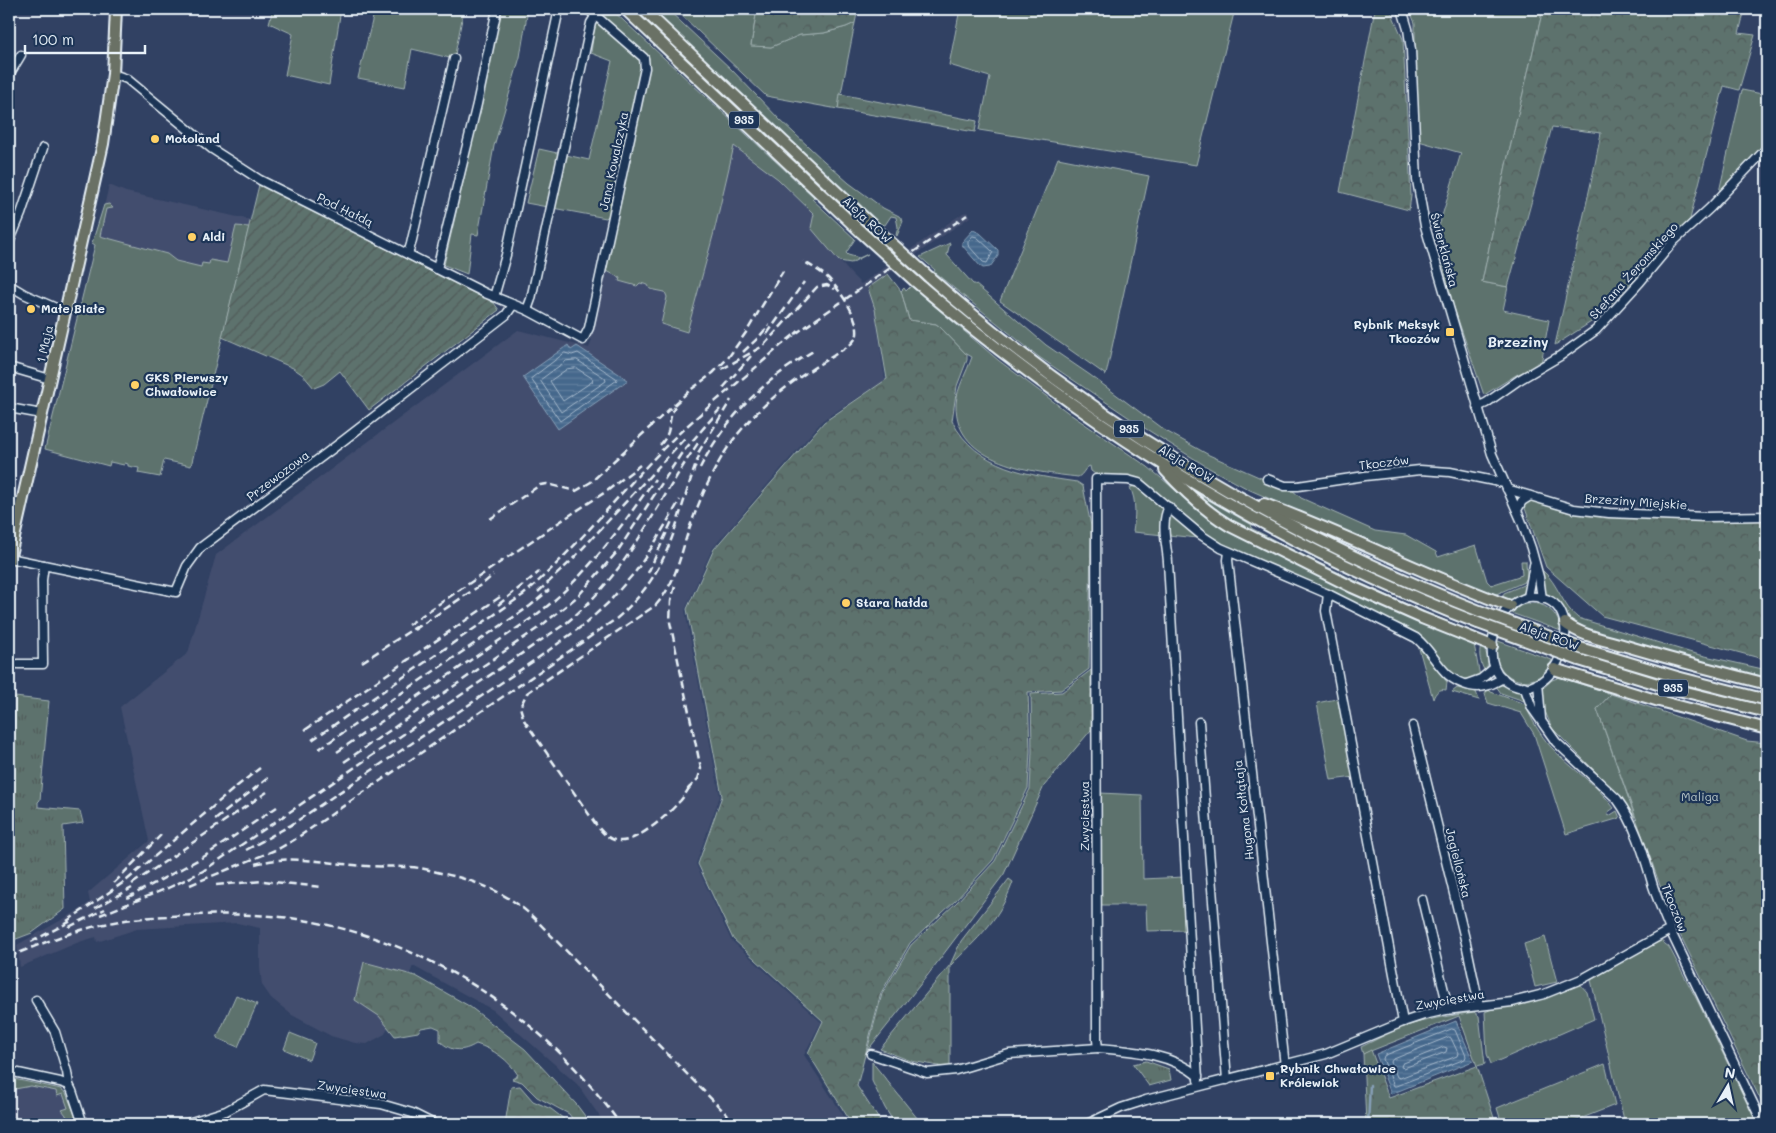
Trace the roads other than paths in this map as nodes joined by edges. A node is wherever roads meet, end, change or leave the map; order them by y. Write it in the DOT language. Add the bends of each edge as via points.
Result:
graph roads {
  1 [pos="116,9"];
  2 [pos="497,9"];
  3 [pos="560,9"];
  4 [pos="588,9"];
  5 [pos="625,9"];
  6 [pos="643,9"];
  7 [pos="1402,9"];
  8 [pos="596,15"];
  9 [pos="21,55"];
  10 [pos="454,59"];
  11 [pos="113,74"];
  12 [pos="9,75"];
  13 [pos="43,148"];
  14 [pos="1767,148"];
  15 [pos="9,243"];
  16 [pos="408,254"];
  17 [pos="437,269"];
  18 [pos="9,285"];
  19 [pos="494,297"];
  20 [pos="513,305"];
  21 [pos="527,310"];
  22 [pos="65,312"];
  23 [pos="583,340"];
  24 [pos="9,367"];
  25 [pos="50,379"];
  26 [pos="1477,407"];
  27 [pos="9,408"];
  28 [pos="42,414"];
  29 [pos="1158,462"];
  30 [pos="1496,464"];
  31 [pos="1267,479"];
  32 [pos="1486,479"];
  33 [pos="1506,486"];
  34 [pos="1235,494"];
  35 [pos="1530,496"];
  36 [pos="9,500"];
  37 [pos="21,504"];
  38 [pos="1169,507"];
  39 [pos="1517,510"];
  40 [pos="1767,516"];
  41 [pos="1229,552"];
  42 [pos="9,559"];
  43 [pos="1534,562"];
  44 [pos="44,565"];
  45 [pos="1328,594"];
  46 [pos="1528,598"];
  47 [pos="1542,599"];
  48 [pos="1510,606"];
  49 [pos="1565,623"];
  50 [pos="1492,646"];
  51 [pos="18,664"];
  52 [pos="1494,668"];
  53 [pos="1554,669"];
  54 [pos="1503,678"];
  55 [pos="1538,684"];
  56 [pos="1767,684"];
  57 [pos="1465,685"];
  58 [pos="1524,686"];
  59 [pos="1767,700"];
  60 [pos="1767,712"];
  61 [pos="1541,719"];
  62 [pos="1199,722"];
  63 [pos="1413,726"];
  64 [pos="1767,729"];
  65 [pos="1422,899"];
  66 [pos="1670,930"];
  67 [pos="36,1000"];
  68 [pos="1480,1005"];
  69 [pos="1446,1010"];
  70 [pos="1403,1022"];
  71 [pos="1098,1048"];
  72 [pos="870,1054"];
  73 [pos="1285,1066"];
  74 [pos="9,1071"];
  75 [pos="1198,1076"];
  76 [pos="1227,1080"];
  77 [pos="68,1085"];
  78 [pos="1199,1087"];
  79 [pos="83,1124"];
  80 [pos="185,1124"];
  81 [pos="434,1124"];
  82 [pos="1087,1124"];
  83 [pos="1763,1124"];
  1 -- 11 [label="main road, 1 Maja"];
  2 -- 17 [label="street"];
  3 -- 19 [label="street"];
  4 -- 8 [label="street, Jana Kowalczyka"];
  5 -- 29 [label="main road, Aleja ROW / 935, bridge" via="915,281 1054,392"];
  6 -- 34 [label="main road, Aleja ROW / 935, bridge" via="877,230 1003,338 1066,386 1166,453"];
  7 -- 26 [label="street, Świerklańska" via="1411,50 1421,205"];
  8 -- 21 [label="street" via="591,23"];
  8 -- 23 [label="street, Jana Kowalczyka" via="644,58 645,68 589,328"];
  9 -- 12 [label="street"];
  10 -- 16 [label="street"];
  11 -- 16 [label="street, Pod Hałdą" via="127,79 190,132 250,174"];
  11 -- 22 [label="main road, 1 Maja" via="100,160"];
  13 -- 15 [label="street"];
  14 -- 26 [label="street, Stefana Żeromskiego" via="1674,241 1596,330"];
  16 -- 17 [label="street, Pod Hałdą"];
  17 -- 19 [label="street, Pod Hałdą"];
  18 -- 22 [label="street"];
  19 -- 20 [label="street, Pod Hałdą"];
  20 -- 21 [label="street, Pod Hałdą"];
  20 -- 44 [label="street, Przewozowa" via="506,315 434,371 200,548 187,566 176,592"];
  21 -- 23 [label="street, Pod Hałdą"];
  22 -- 25 [label="main road, 1 Maja"];
  24 -- 25 [label="street"];
  25 -- 28 [label="main road, 1 Maja"];
  26 -- 30 [label="street, Świerklańska"];
  27 -- 28 [label="street"];
  28 -- 37 [label="main road, 1 Maja"];
  29 -- 50 [label="main road" via="1188,495 1230,526 1352,587"];
  29 -- 60 [label="main road, Aleja ROW / 935, bridge" via="1317,552 1478,623 1579,660 1674,689"];
  30 -- 32 [label="street"];
  30 -- 33 [label="street, Świerklańska"];
  31 -- 32 [label="street, Tkoczów" via="1285,486 1298,486 1420,470"];
  32 -- 33 [label="street, Tkoczów"];
  33 -- 35 [label="street, Brzeziny Miejskie"];
  33 -- 39 [label="street"];
  34 -- 48 [label="main road" via="1305,519"];
  34 -- 59 [label="main road, Aleja ROW / 935, bridge" via="1359,559 1482,612 1583,648"];
  35 -- 39 [label="street"];
  35 -- 40 [label="street, Brzeziny Miejskie" via="1574,509 1609,513"];
  36 -- 37 [label="street"];
  37 -- 42 [label="main road, 1 Maja"];
  38 -- 41 [label="street"];
  38 -- 71 [label="street, Zwycięstwa" via="1139,483 1096,479"];
  38 -- 75 [label="street" via="1165,525"];
  39 -- 43 [label="street"];
  41 -- 45 [label="street"];
  41 -- 73 [label="street, Hugona Kołłątaja" via="1248,752"];
  42 -- 44 [label="street, Przewozowa"];
  43 -- 46 [label="street"];
  43 -- 47 [label="street"];
  44 -- 51 [label="street" via="43,664"];
  45 -- 57 [label="street" via="1416,638 1447,675"];
  45 -- 70 [label="street" via="1326,611"];
  46 -- 47 [label="street"];
  46 -- 48 [label="street"];
  47 -- 49 [label="street" via="1558,609"];
  48 -- 50 [label="street" via="1502,617"];
  49 -- 53 [label="street" via="1566,633"];
  49 -- 56 [label="main road" via="1575,630 1613,642"];
  50 -- 52 [label="street"];
  52 -- 54 [label="street"];
  52 -- 57 [label="street" via="1481,679"];
  53 -- 55 [label="street"];
  53 -- 64 [label="main road"];
  54 -- 57 [label="street" via="1480,688"];
  54 -- 58 [label="street"];
  55 -- 58 [label="street"];
  55 -- 61 [label="street, Tkoczów"];
  58 -- 61 [label="street, Tkoczów" via="1532,708"];
  61 -- 66 [label="street, Tkoczów" via="1556,742 1624,809 1636,830"];
  62 -- 76 [label="street"];
  63 -- 68 [label="street, Jagiellońska"];
  65 -- 69 [label="street"];
  66 -- 68 [label="street, Zwycięstwa" via="1560,988 1524,999"];
  66 -- 83 [label="street, Tkoczów"];
  67 -- 77 [label="street" via="55,1032"];
  68 -- 69 [label="street, Zwycięstwa"];
  69 -- 70 [label="street, Zwycięstwa"];
  70 -- 73 [label="street, Zwycięstwa" via="1326,1054"];
  71 -- 72 [label="street" via="1009,1054 956,1070 927,1073"];
  71 -- 75 [label="street" via="1155,1056"];
  73 -- 76 [label="street, Zwycięstwa"];
  74 -- 77 [label="street"];
  75 -- 78 [label="street"];
  76 -- 78 [label="street, Zwycięstwa"];
  77 -- 79 [label="street"];
  78 -- 82 [label="street, Zwycięstwa" via="1136,1103"];
  80 -- 81 [label="street, Zwycięstwa" via="226,1111 264,1090 381,1104 412,1113"];
}
